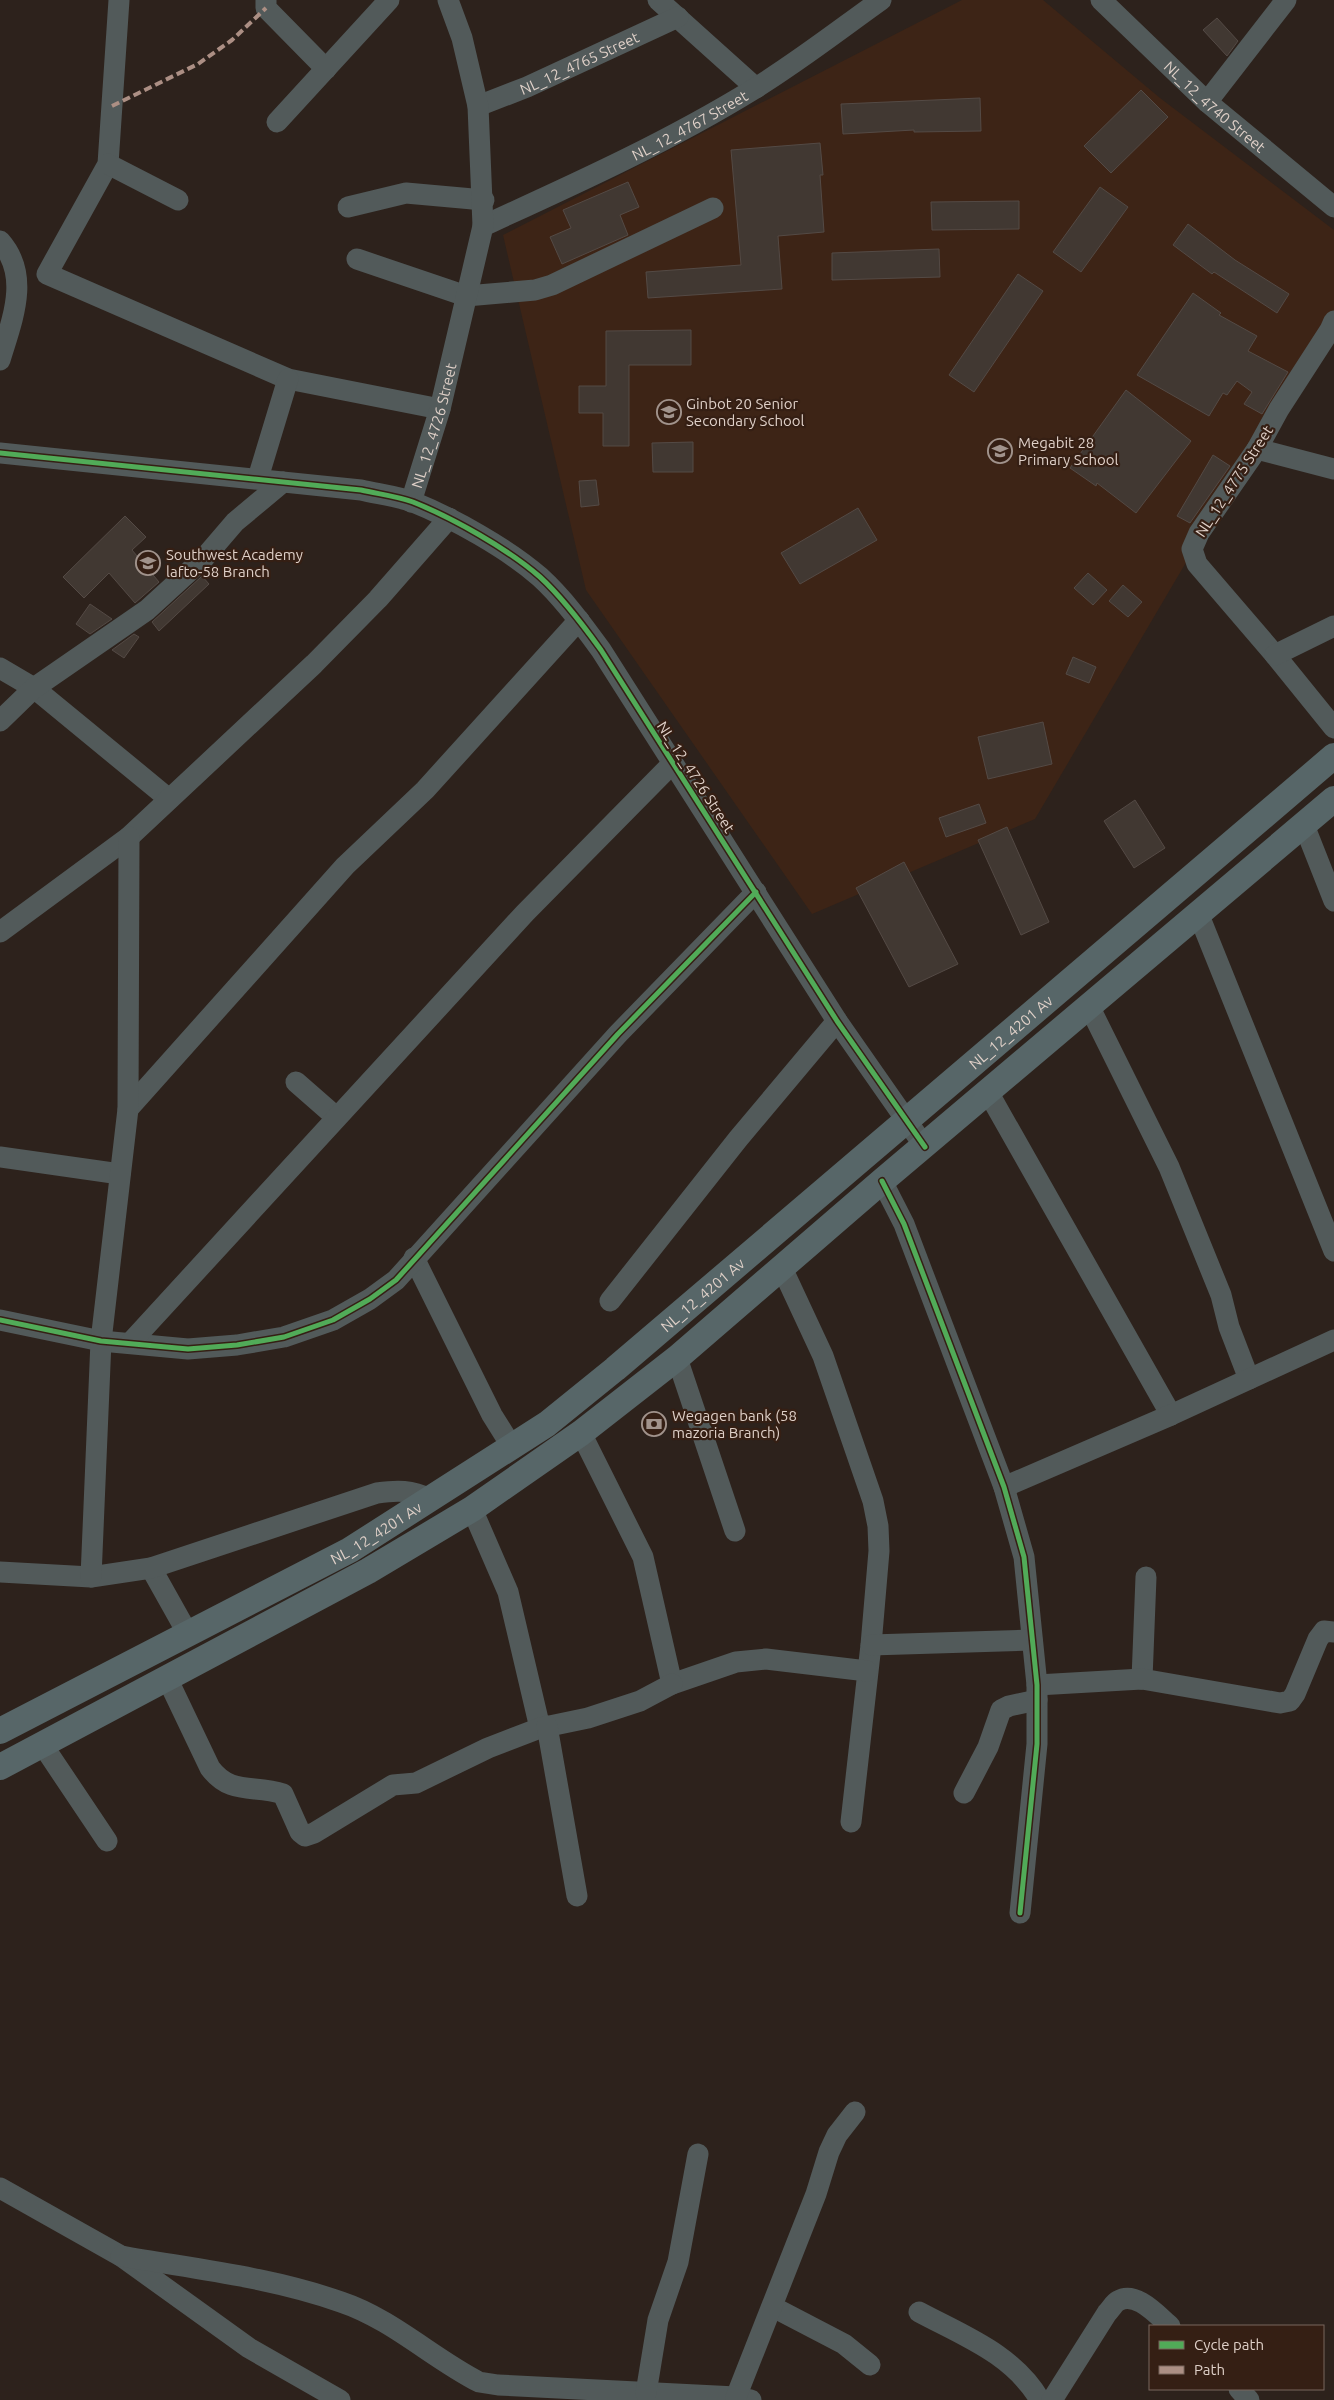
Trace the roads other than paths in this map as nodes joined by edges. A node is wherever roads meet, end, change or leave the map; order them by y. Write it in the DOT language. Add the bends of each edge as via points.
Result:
graph roads {
  1 [pos="118,0"];
  2 [pos="266,0"];
  3 [pos="389,0"];
  4 [pos="448,0"];
  5 [pos="658,0"];
  6 [pos="881,0"];
  7 [pos="1101,0"];
  8 [pos="1286,0"];
  9 [pos="678,17"];
  10 [pos="326,69"];
  11 [pos="756,88"];
  12 [pos="1207,102"];
  13 [pos="478,106"];
  14 [pos="277,122"];
  15 [pos="108,164"];
  16 [pos="178,200"];
  17 [pos="484,200"];
  18 [pos="348,207"];
  19 [pos="1334,207"];
  20 [pos="713,208"];
  21 [pos="483,226"];
  22 [pos="0,241"];
  23 [pos="356,259"];
  24 [pos="46,274"];
  25 [pos="18,278"];
  26 [pos="466,296"];
  27 [pos="1334,321"];
  28 [pos="1,350"];
  29 [pos="288,378"];
  30 [pos="440,409"];
  31 [pos="1257,449"];
  32 [pos="0,454"];
  33 [pos="1334,469"];
  34 [pos="258,478"];
  35 [pos="283,482"];
  36 [pos="411,502"];
  37 [pos="449,518"];
  38 [pos="580,620"];
  39 [pos="1334,626"];
  40 [pos="1275,655"];
  41 [pos="0,668"];
  42 [pos="34,688"];
  43 [pos="0,721"];
  44 [pos="1334,728"];
  45 [pos="1334,756"];
  46 [pos="672,764"];
  47 [pos="168,799"];
  48 [pos="1334,799"];
  49 [pos="1304,825"];
  50 [pos="129,836"];
  51 [pos="756,892"];
  52 [pos="1334,901"];
  53 [pos="1198,913"];
  54 [pos="0,932"];
  55 [pos="1089,1006"];
  56 [pos="837,1021"];
  57 [pos="296,1082"];
  58 [pos="988,1092"];
  59 [pos="128,1109"];
  60 [pos="336,1117"];
  61 [pos="905,1121"];
  62 [pos="924,1147"];
  63 [pos="0,1157"];
  64 [pos="120,1174"];
  65 [pos="882,1181"];
  66 [pos="1334,1251"];
  67 [pos="414,1258"];
  68 [pos="782,1268"];
  69 [pos="610,1301"];
  70 [pos="0,1320"];
  71 [pos="1334,1340"];
  72 [pos="101,1341"];
  73 [pos="131,1342"];
  74 [pos="677,1358"];
  75 [pos="1249,1379"];
  76 [pos="1170,1415"];
  77 [pos="580,1434"];
  78 [pos="512,1447"];
  79 [pos="1004,1487"];
  80 [pos="430,1499"];
  81 [pos="472,1509"];
  82 [pos="735,1531"];
  83 [pos="151,1568"];
  84 [pos="0,1572"];
  85 [pos="91,1577"];
  86 [pos="1146,1577"];
  87 [pos="1334,1632"];
  88 [pos="188,1634"];
  89 [pos="1032,1640"];
  90 [pos="871,1645"];
  91 [pos="867,1671"];
  92 [pos="168,1678"];
  93 [pos="1142,1679"];
  94 [pos="672,1684"];
  95 [pos="1037,1693"];
  96 [pos="544,1727"];
  97 [pos="0,1731"];
  98 [pos="42,1744"];
  99 [pos="0,1766"];
  100 [pos="964,1794"];
  101 [pos="851,1822"];
  102 [pos="108,1841"];
  103 [pos="577,1896"];
  104 [pos="1020,1913"];
  105 [pos="855,2112"];
  106 [pos="698,2154"];
  107 [pos="0,2188"];
  108 [pos="121,2256"];
  109 [pos="773,2307"];
  110 [pos="919,2312"];
  111 [pos="1169,2325"];
  112 [pos="870,2365"];
  113 [pos="1240,2390"];
  114 [pos="646,2393"];
  115 [pos="743,2398"];
  116 [pos="340,2400"];
  117 [pos="1040,2400"];
  118 [pos="1052,2400"];
  119 [pos="1249,2400"];
  1 -- 15 [label="street"];
  2 -- 10 [label="street" via="266,8"];
  3 -- 10 [label="street"];
  4 -- 13 [label="street, NL_12_4726 Street" via="462,38"];
  5 -- 9 [label="street"];
  6 -- 11 [label="street, NL_12_4767 Street"];
  7 -- 12 [label="street, NL_12_4740 Street"];
  8 -- 12 [label="street"];
  9 -- 11 [label="street"];
  9 -- 13 [label="street, NL_12_4765 Street" via="527,87"];
  10 -- 14 [label="street"];
  11 -- 21 [label="street, NL_12_4767 Street" via="595,175"];
  12 -- 19 [label="street, NL_12_4740 Street"];
  13 -- 17 [label="street, NL_12_4726 Street"];
  15 -- 16 [label="street"];
  15 -- 24 [label="street"];
  17 -- 18 [label="street" via="406,193"];
  17 -- 21 [label="street, NL_12_4726 Street"];
  20 -- 26 [label="street" via="552,284 535,290"];
  21 -- 26 [label="street, NL_12_4726 Street"];
  22 -- 25 [label="street" via="10,252"];
  23 -- 26 [label="street"];
  24 -- 25 [label="street"];
  24 -- 29 [label="street"];
  25 -- 28 [label="street" via="18,298"];
  26 -- 30 [label="street, NL_12_4726 Street"];
  27 -- 31 [label="street, NL_12_4775 Street"];
  29 -- 30 [label="street"];
  29 -- 34 [label="street"];
  30 -- 36 [label="street, NL_12_4726 Street"];
  31 -- 33 [label="street"];
  31 -- 40 [label="street, NL_12_4775 Street" via="1199,532 1192,549 1197,564"];
  32 -- 34 [label="street"];
  34 -- 35 [label="street"];
  35 -- 36 [label="street" via="361,490"];
  35 -- 42 [label="street" via="235,522 205,557 147,610"];
  36 -- 37 [label="street, NL_12_4726 Street"];
  37 -- 38 [label="street, NL_12_4726 Street" via="540,577"];
  37 -- 47 [label="street" via="378,599 320,658"];
  38 -- 46 [label="street, NL_12_4726 Street"];
  38 -- 59 [label="street" via="425,790 345,866"];
  39 -- 40 [label="street"];
  40 -- 44 [label="street, NL_12_4775 Street"];
  41 -- 42 [label="street"];
  42 -- 43 [label="street"];
  42 -- 47 [label="street"];
  45 -- 61 [label="main road, NL_12_4201 Av"];
  46 -- 51 [label="street, NL_12_4726 Street"];
  46 -- 60 [label="street" via="525,913"];
  47 -- 50 [label="street"];
  48 -- 49 [label="main road, NL_12_4201 Av"];
  49 -- 52 [label="street"];
  49 -- 53 [label="main road, NL_12_4201 Av"];
  50 -- 54 [label="street"];
  50 -- 59 [label="street"];
  51 -- 56 [label="street, NL_12_4726 Street"];
  51 -- 67 [label="street" via="618,1034 517,1149"];
  53 -- 55 [label="main road, NL_12_4201 Av"];
  53 -- 66 [label="street"];
  55 -- 58 [label="main road, NL_12_4201 Av"];
  55 -- 75 [label="street" via="1169,1167 1221,1295 1229,1327"];
  56 -- 61 [label="street, NL_12_4726 Street"];
  56 -- 69 [label="street" via="738,1139"];
  57 -- 60 [label="street"];
  58 -- 62 [label="main road, NL_12_4201 Av"];
  58 -- 76 [label="street"];
  59 -- 64 [label="street"];
  60 -- 73 [label="street"];
  61 -- 62 [label="street, NL_12_4726 Street"];
  61 -- 78 [label="main road, NL_12_4201 Av" via="608,1375 547,1424"];
  62 -- 65 [label="main road, NL_12_4201 Av"];
  63 -- 64 [label="street"];
  64 -- 72 [label="street"];
  65 -- 68 [label="main road, NL_12_4201 Av"];
  65 -- 79 [label="street" via="904,1224"];
  67 -- 73 [label="street" via="396,1280 370,1300 333,1320 284,1337 188,1349"];
  67 -- 78 [label="street" via="492,1415"];
  68 -- 74 [label="main road, NL_12_4201 Av"];
  68 -- 90 [label="street" via="823,1356 873,1501 879,1551"];
  70 -- 72 [label="street"];
  71 -- 75 [label="street"];
  72 -- 73 [label="street"];
  72 -- 85 [label="street"];
  74 -- 77 [label="main road, NL_12_4201 Av"];
  74 -- 82 [label="street"];
  75 -- 76 [label="street"];
  76 -- 79 [label="street"];
  77 -- 81 [label="main road, NL_12_4201 Av"];
  77 -- 94 [label="street" via="643,1557"];
  78 -- 80 [label="main road, NL_12_4201 Av"];
  79 -- 89 [label="street" via="1024,1557"];
  80 -- 83 [label="street" via="399,1489 377,1493"];
  80 -- 88 [label="main road, NL_12_4201 Av" via="350,1550"];
  81 -- 92 [label="main road, NL_12_4201 Av" via="368,1572"];
  81 -- 96 [label="street" via="508,1592"];
  83 -- 85 [label="street"];
  83 -- 88 [label="street"];
  84 -- 85 [label="street"];
  86 -- 93 [label="street"];
  87 -- 93 [label="street" via="1324,1631 1295,1694 1290,1700 1280,1703"];
  88 -- 97 [label="main road, NL_12_4201 Av"];
  89 -- 90 [label="street"];
  89 -- 95 [label="street"];
  90 -- 91 [label="street"];
  91 -- 94 [label="street" via="750,1659"];
  91 -- 101 [label="street"];
  92 -- 96 [label="street" via="218,1779 230,1786 283,1794 300,1832 305,1836 393,1785 416,1783 488,1748"];
  92 -- 98 [label="main road, NL_12_4201 Av"];
  93 -- 95 [label="street"];
  94 -- 96 [label="street" via="616,1710"];
  95 -- 100 [label="street" via="1001,1710 988,1746"];
  95 -- 104 [label="street" via="1036,1744"];
  96 -- 103 [label="street"];
  98 -- 99 [label="main road, NL_12_4201 Av"];
  98 -- 102 [label="street"];
  105 -- 109 [label="street" via="837,2135 829,2152"];
  106 -- 114 [label="street" via="678,2262 658,2320"];
  107 -- 108 [label="street"];
  108 -- 114 [label="street" via="277,2284 341,2302 377,2318 479,2382"];
  108 -- 116 [label="street" via="249,2348"];
  109 -- 112 [label="street" via="844,2344"];
  109 -- 115 [label="street"];
  110 -- 117 [label="street" via="1000,2354 1019,2371"];
  111 -- 118 [label="street" via="1134,2299 1118,2301"];
  113 -- 119 [label="street"];
  114 -- 115 [label="street"];
}
